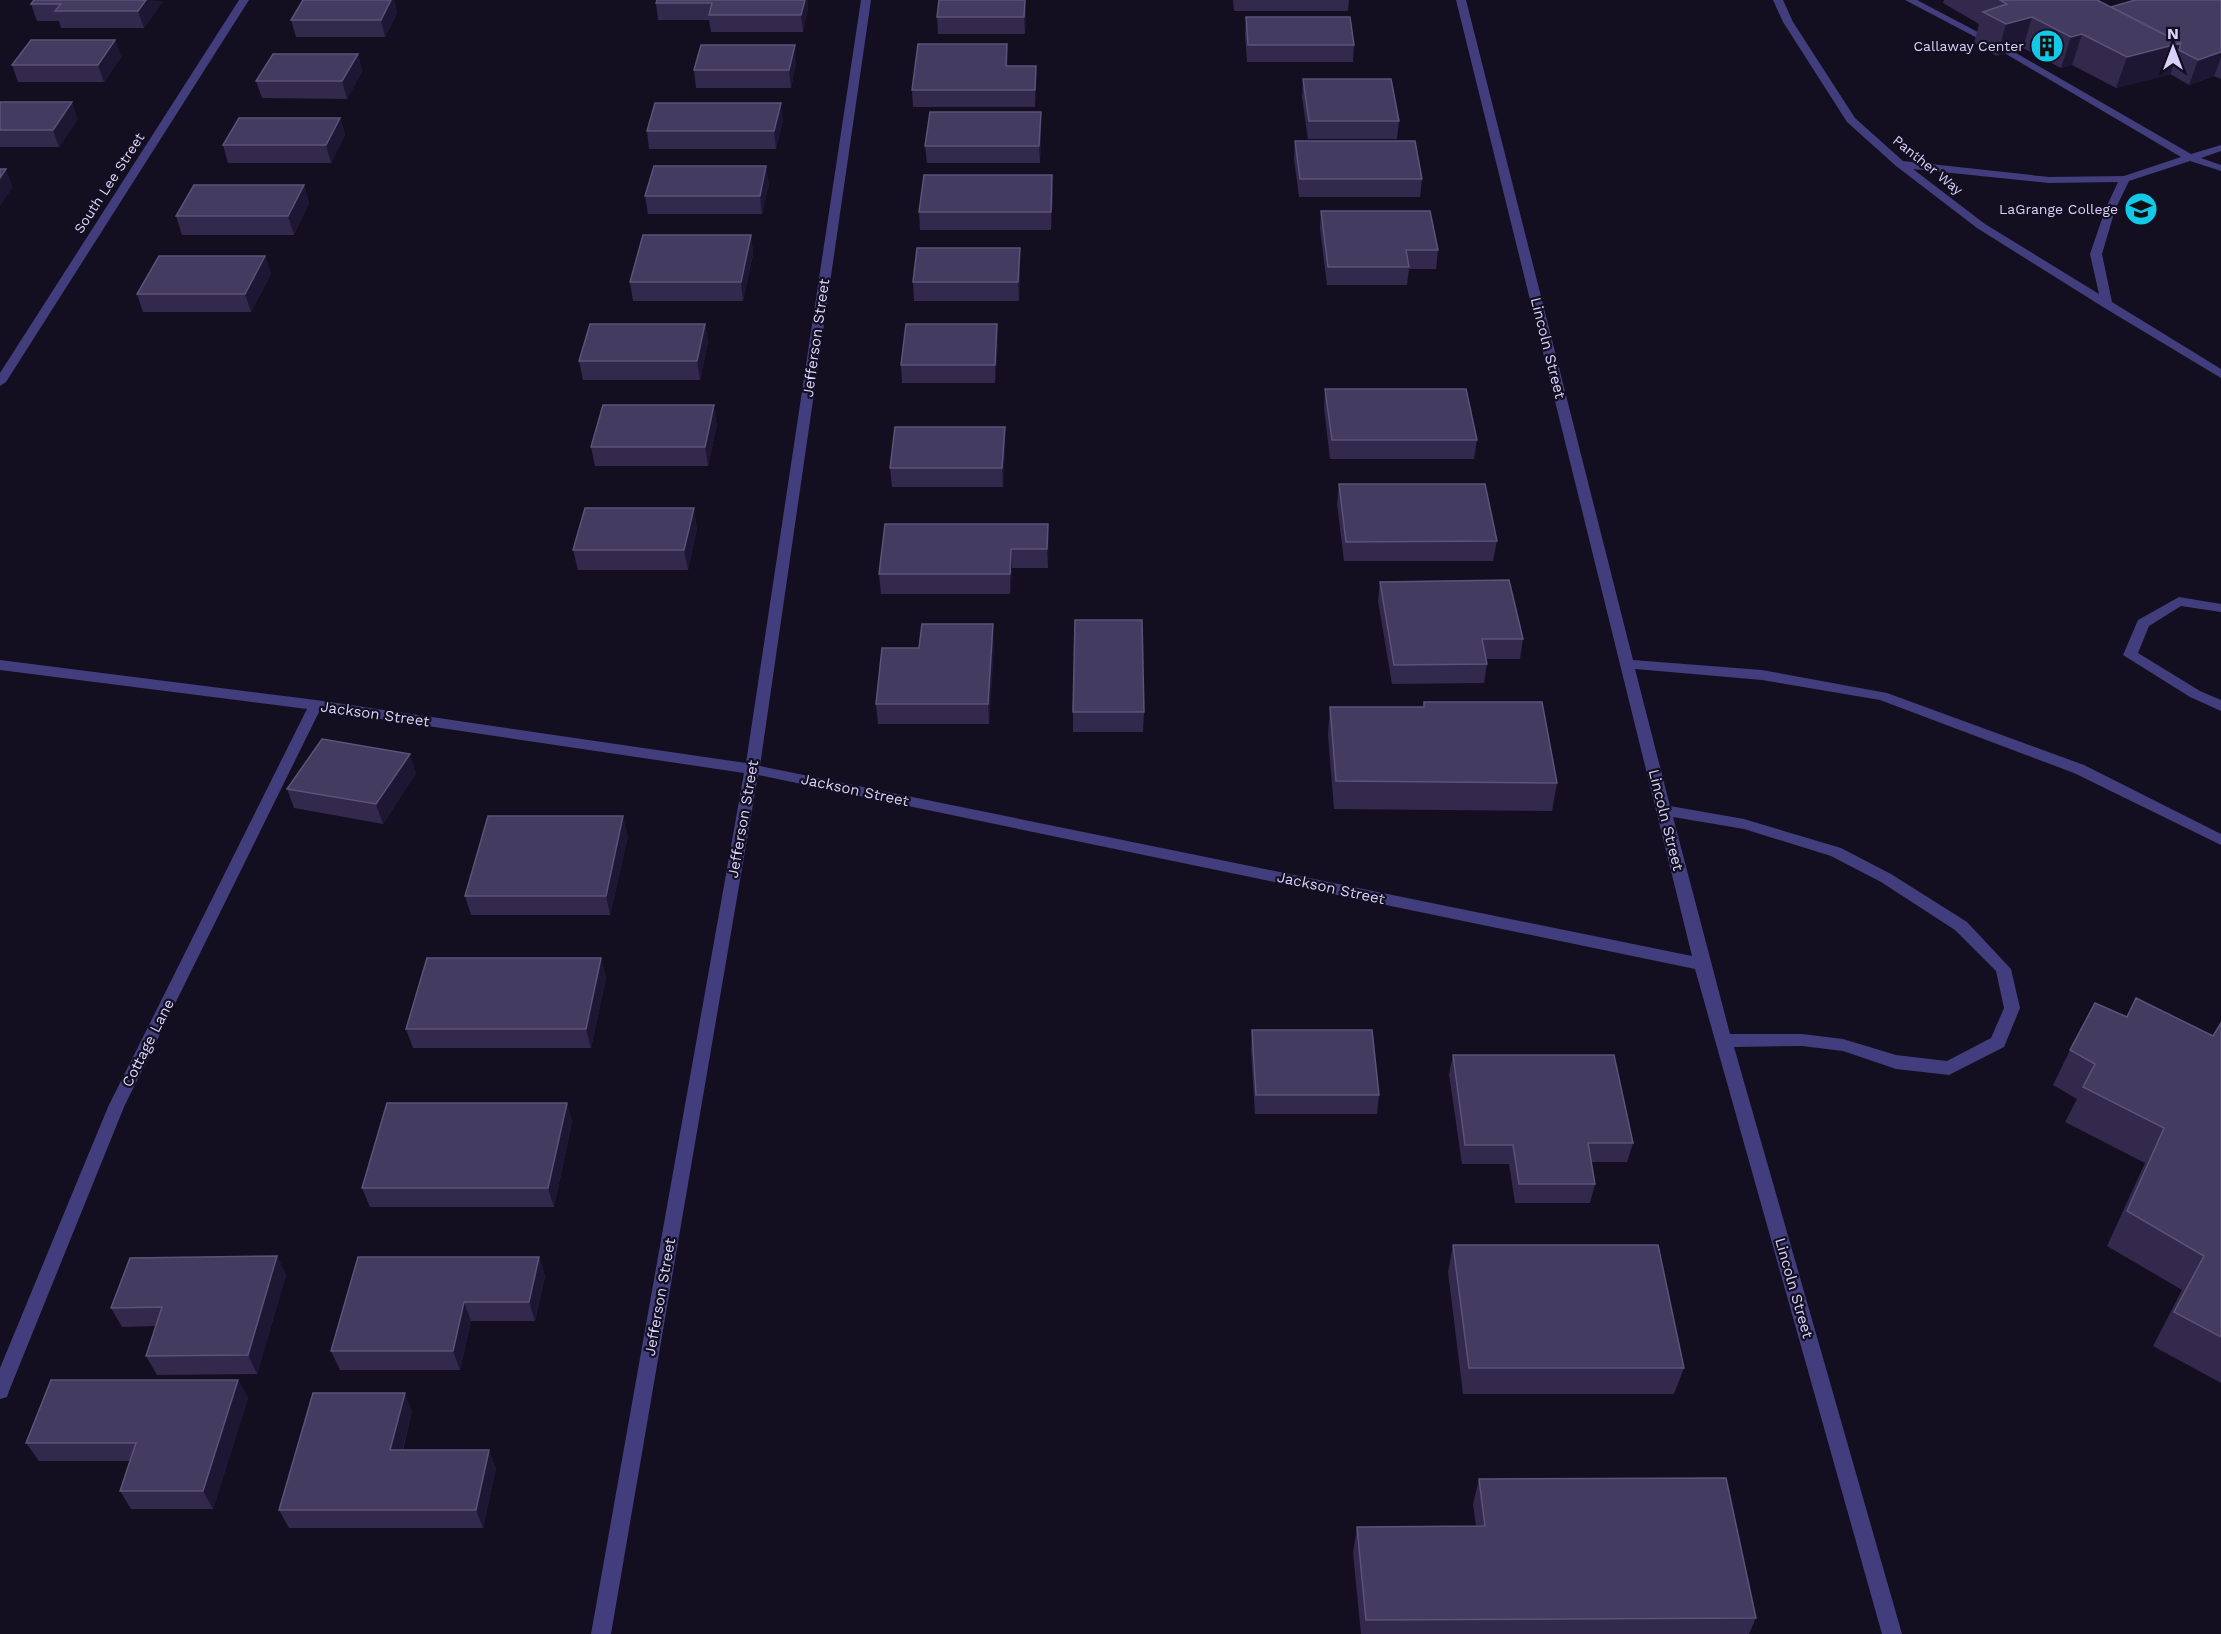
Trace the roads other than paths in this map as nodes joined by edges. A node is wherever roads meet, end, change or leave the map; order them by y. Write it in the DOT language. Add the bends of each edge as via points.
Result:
graph roads {
  1 [pos="244,0"];
  2 [pos="866,0"];
  3 [pos="1461,0"];
  4 [pos="1778,0"];
  5 [pos="1910,0"];
  6 [pos="1986,39"];
  7 [pos="2009,52"];
  8 [pos="2221,148"];
  9 [pos="2190,158"];
  10 [pos="1900,164"];
  11 [pos="2221,168"];
  12 [pos="2125,179"];
  13 [pos="2107,305"];
  14 [pos="2221,374"];
  15 [pos="0,382"];
  16 [pos="2221,608"];
  17 [pos="0,664"];
  18 [pos="1627,664"];
  19 [pos="316,705"];
  20 [pos="2221,706"];
  21 [pos="752,769"];
  22 [pos="1664,810"];
  23 [pos="2221,840"];
  24 [pos="1702,964"];
  25 [pos="1724,1041"];
  26 [pos="0,1391"];
  27 [pos="601,1634"];
  28 [pos="1892,1634"];
  1 -- 15 [label="street, South Lee Street"];
  2 -- 21 [label="street, Jefferson Street"];
  3 -- 18 [label="street, Lincoln Street"];
  4 -- 10 [label="street, Panther Way" via="1851,120"];
  5 -- 6 [label="street"];
  7 -- 9 [label="street"];
  8 -- 9 [label="street"];
  9 -- 11 [label="street"];
  9 -- 12 [label="street"];
  10 -- 12 [label="street" via="2049,180"];
  10 -- 13 [label="street, Panther Way" via="1981,226"];
  12 -- 13 [label="street" via="2096,254"];
  13 -- 14 [label="street, Panther Way"];
  16 -- 20 [label="street" via="2179,601 2144,623 2130,655"];
  17 -- 19 [label="street, Jackson Street"];
  18 -- 22 [label="street, Lincoln Street"];
  18 -- 23 [label="street" via="1762,675 1882,696 2079,769"];
  19 -- 21 [label="street, Jackson Street"];
  19 -- 26 [label="street, Cottage Lane" via="116,1107"];
  21 -- 24 [label="street, Jackson Street"];
  21 -- 27 [label="street, Jefferson Street"];
  22 -- 24 [label="street, Lincoln Street"];
  22 -- 25 [label="street" via="1744,824 1836,852 1886,878 1961,926 2003,969 2012,1008 1998,1042 1949,1068 1896,1062 1843,1045 1812,1041"];
  24 -- 25 [label="street, Lincoln Street"];
  25 -- 28 [label="street, Lincoln Street"];
}
